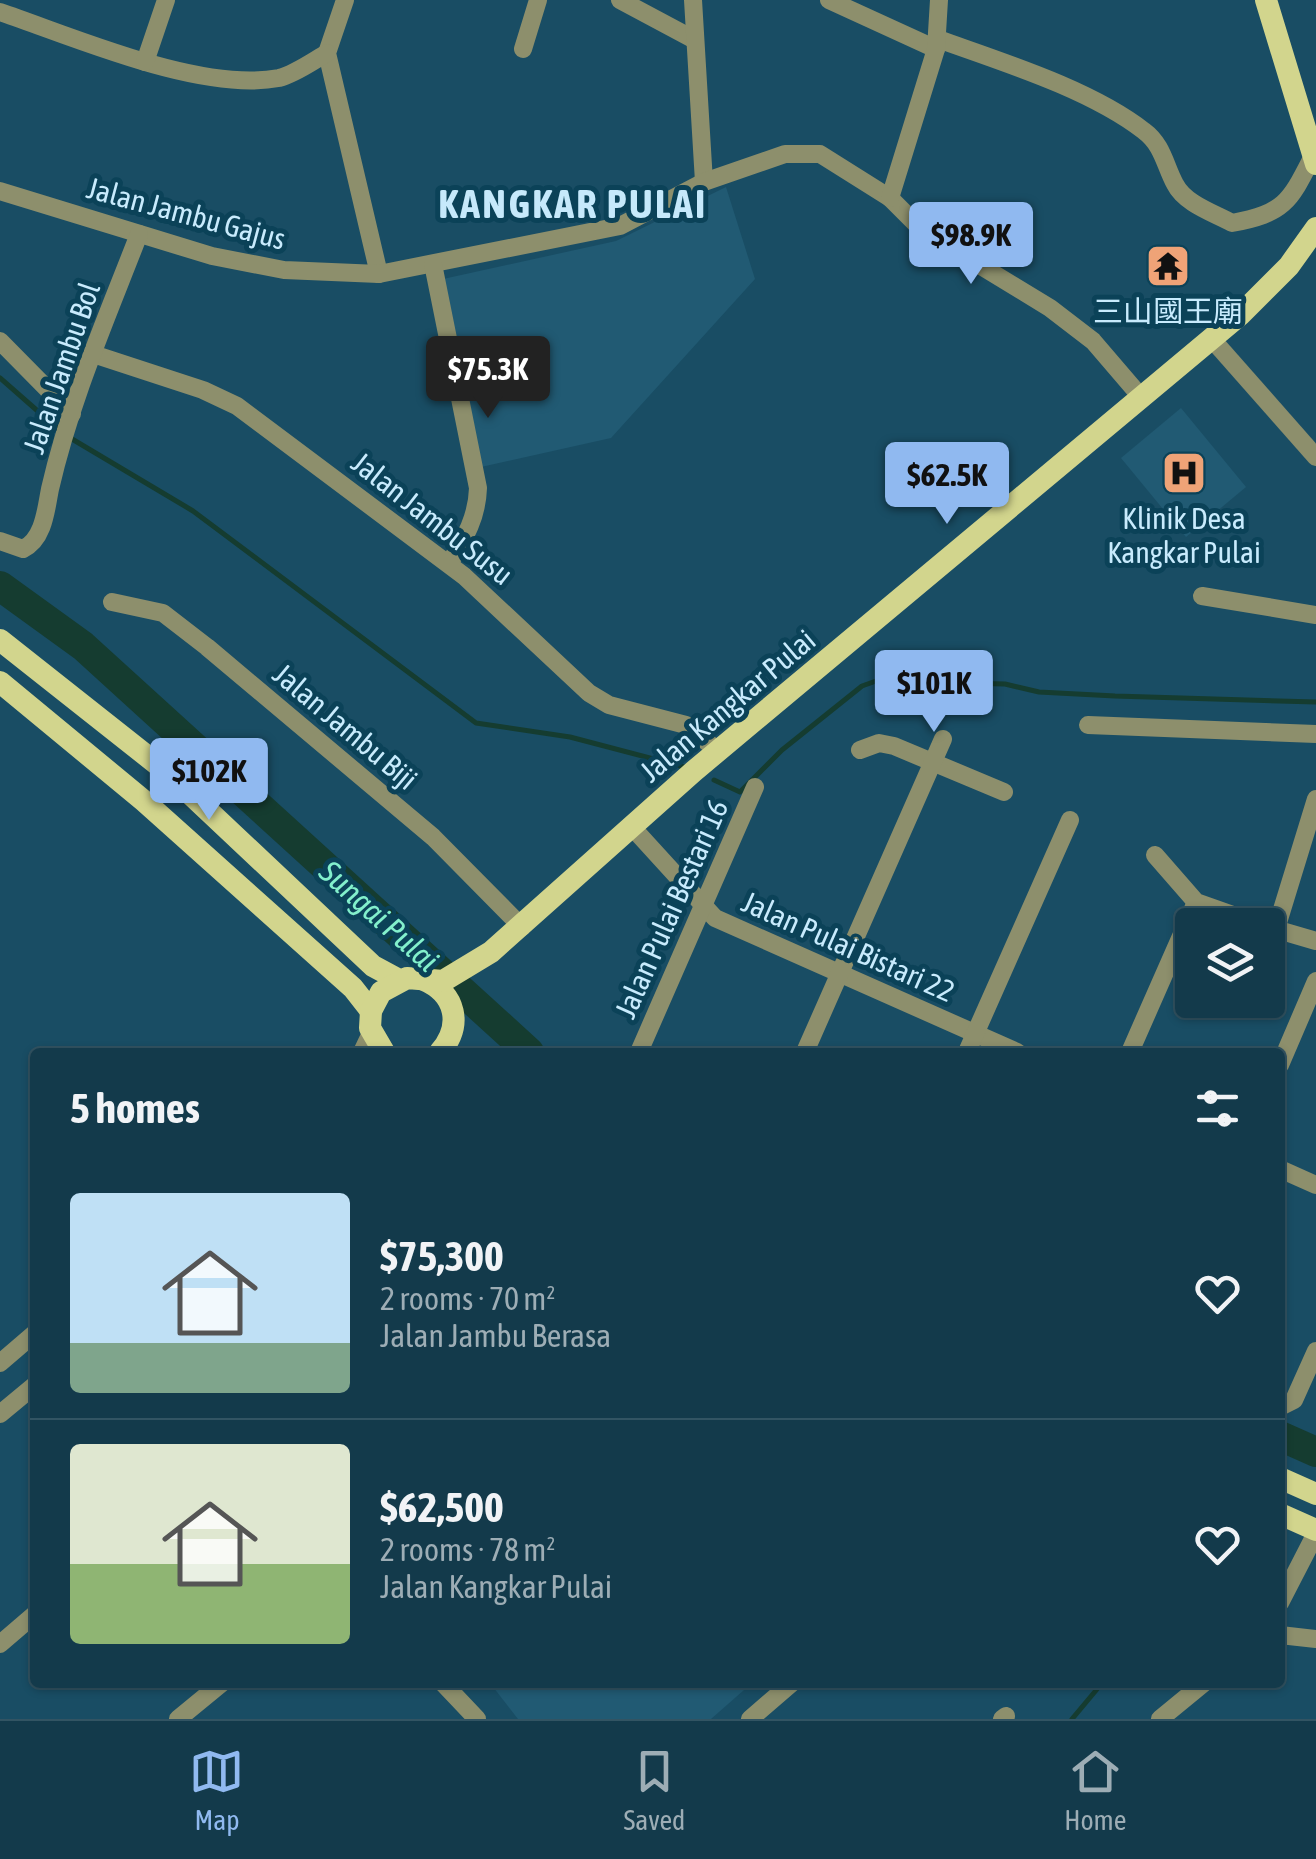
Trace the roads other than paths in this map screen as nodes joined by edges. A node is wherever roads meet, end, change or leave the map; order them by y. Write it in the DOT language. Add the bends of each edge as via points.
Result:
graph roads {
  1 [pos="166,0"];
  2 [pos="345,0"];
  3 [pos="538,0"];
  4 [pos="620,0"];
  5 [pos="693,0"];
  6 [pos="829,0"];
  7 [pos="939,0"];
  8 [pos="1266,0"];
  9 [pos="0,12"];
  10 [pos="693,39"];
  11 [pos="937,44"];
  12 [pos="523,49"];
  13 [pos="328,54"];
  14 [pos="145,62"];
  15 [pos="1315,159"];
  16 [pos="704,182"];
  17 [pos="0,191"];
  18 [pos="890,198"];
  19 [pos="1316,228"];
  20 [pos="139,234"];
  21 [pos="433,264"];
  22 [pos="379,274"];
  23 [pos="1211,338"];
  24 [pos="0,340"];
  25 [pos="93,354"];
  26 [pos="1142,396"];
  27 [pos="72,414"];
  28 [pos="1316,457"];
  29 [pos="0,542"];
  30 [pos="449,564"];
  31 [pos="1202,596"];
  32 [pos="112,602"];
  33 [pos="1316,616"];
  34 [pos="0,640"];
  35 [pos="0,682"];
  36 [pos="1088,725"];
  37 [pos="1316,734"];
  38 [pos="944,739"];
  39 [pos="860,750"];
  40 [pos="718,751"];
  41 [pos="933,760"];
  42 [pos="755,788"];
  43 [pos="1004,792"];
  44 [pos="1316,799"];
  45 [pos="1070,820"];
  46 [pos="632,827"];
  47 [pos="1156,855"];
  48 [pos="1196,902"];
  49 [pos="704,906"];
  50 [pos="1213,908"];
  51 [pos="1275,908"];
  52 [pos="522,927"];
  53 [pos="1285,932"];
  54 [pos="1316,941"];
  55 [pos="840,972"];
  56 [pos="399,980"];
  57 [pos="1316,982"];
  58 [pos="452,995"];
  59 [pos="975,1034"];
  60 [pos="372,1037"];
  61 [pos="441,1048"];
  62 [pos="467,1048"];
  63 [pos="641,1048"];
  64 [pos="807,1048"];
  65 [pos="968,1048"];
  66 [pos="1008,1048"];
  67 [pos="1132,1048"];
  68 [pos="1285,1053"];
  69 [pos="1285,1171"];
  70 [pos="1316,1185"];
  71 [pos="30,1337"];
  72 [pos="1316,1351"];
  73 [pos="0,1363"];
  74 [pos="30,1388"];
  75 [pos="1287,1404"];
  76 [pos="0,1414"];
  77 [pos="1285,1480"];
  78 [pos="1316,1494"];
  79 [pos="1285,1516"];
  80 [pos="1316,1532"];
  81 [pos="1285,1593"];
  82 [pos="30,1618"];
  83 [pos="1285,1636"];
  84 [pos="1316,1639"];
  85 [pos="0,1644"];
  86 [pos="215,1688"];
  87 [pos="447,1688"];
  88 [pos="786,1688"];
  89 [pos="1197,1688"];
  90 [pos="472,1717"];
  91 [pos="178,1719"];
  92 [pos="750,1719"];
  93 [pos="1160,1719"];
  1 -- 14 [label="street"];
  2 -- 13 [label="street"];
  3 -- 12 [label="street"];
  4 -- 10 [label="street"];
  5 -- 10 [label="street"];
  6 -- 11 [label="street"];
  7 -- 11 [label="street"];
  8 -- 15 [label="main road"];
  9 -- 14 [label="street"];
  10 -- 16 [label="street"];
  11 -- 15 [label="street" via="1044,78 1142,128 1167,161 1176,187 1232,223 1280,210"];
  11 -- 18 [label="street"];
  13 -- 14 [label="street" via="280,78 224,78"];
  13 -- 22 [label="street"];
  16 -- 18 [label="street, Jalan Jambu Gajus" via="784,154 820,154"];
  16 -- 21 [label="street, Jalan Jambu Gajus" via="620,226"];
  17 -- 20 [label="street, Jalan Jambu Gajus"];
  18 -- 26 [label="street" via="922,230 1093,341"];
  19 -- 23 [label="main road, Jalan Kangkar Pulai" via="1289,266"];
  20 -- 22 [label="street, Jalan Jambu Gajus" via="284,270"];
  20 -- 25 [label="street, Jalan Jambu Bol"];
  21 -- 22 [label="street, Jalan Jambu Gajus"];
  21 -- 30 [label="street" via="478,488 470,531"];
  23 -- 26 [label="main road, Jalan Kangkar Pulai"];
  23 -- 28 [label="street"];
  24 -- 27 [label="street"];
  25 -- 27 [label="street, Jalan Jambu Bol"];
  25 -- 30 [label="street, Jalan Jambu Susu" via="237,406"];
  26 -- 40 [label="main road, Jalan Kangkar Pulai"];
  27 -- 29 [label="street, Jalan Jambu Bol" via="40,531 23,549"];
  30 -- 40 [label="street, Jalan Jambu Susu" via="588,693 686,725"];
  31 -- 33 [label="street"];
  32 -- 52 [label="street, Jalan Jambu Biji" via="163,613 207,647 433,837"];
  34 -- 56 [label="main road" via="168,772 373,966"];
  35 -- 60 [label="main road" via="354,988"];
  36 -- 37 [label="street"];
  38 -- 41 [label="street"];
  39 -- 41 [label="street" via="880,743"];
  40 -- 46 [label="main road, Jalan Kangkar Pulai"];
  41 -- 43 [label="street"];
  41 -- 55 [label="street"];
  42 -- 49 [label="street, Jalan Pulai Bestari 16"];
  44 -- 51 [label="street"];
  45 -- 59 [label="street"];
  46 -- 49 [label="street, Jalan Pulai Bistari 22"];
  46 -- 52 [label="main road, Jalan Kangkar Pulai"];
  47 -- 48 [label="street"];
  48 -- 50 [label="street"];
  48 -- 67 [label="street"];
  49 -- 55 [label="street, Jalan Pulai Bistari 22" via="715,918"];
  49 -- 63 [label="street, Jalan Pulai Bestari 16"];
  52 -- 58 [label="main road, Jalan Kangkar Pulai"];
  53 -- 54 [label="street"];
  55 -- 59 [label="street, Jalan Pulai Bistari 22"];
  55 -- 64 [label="street"];
  56 -- 58 [label="main road"];
  56 -- 60 [label="main road" via="381,992"];
  57 -- 68 [label="street"];
  58 -- 61 [label="main road, Jalan Kangkar Pulai"];
  58 -- 62 [label="main road"];
  59 -- 65 [label="street"];
  59 -- 66 [label="street, Jalan Pulai Bistari 22"];
  69 -- 70 [label="street"];
  71 -- 73 [label="street"];
  72 -- 75 [label="street"];
  74 -- 76 [label="street"];
  77 -- 78 [label="main road"];
  79 -- 80 [label="main road"];
  80 -- 81 [label="street"];
  82 -- 85 [label="street"];
  83 -- 84 [label="street"];
  86 -- 91 [label="street"];
  87 -- 90 [label="street"];
  88 -- 92 [label="street"];
  89 -- 93 [label="street"];
}
